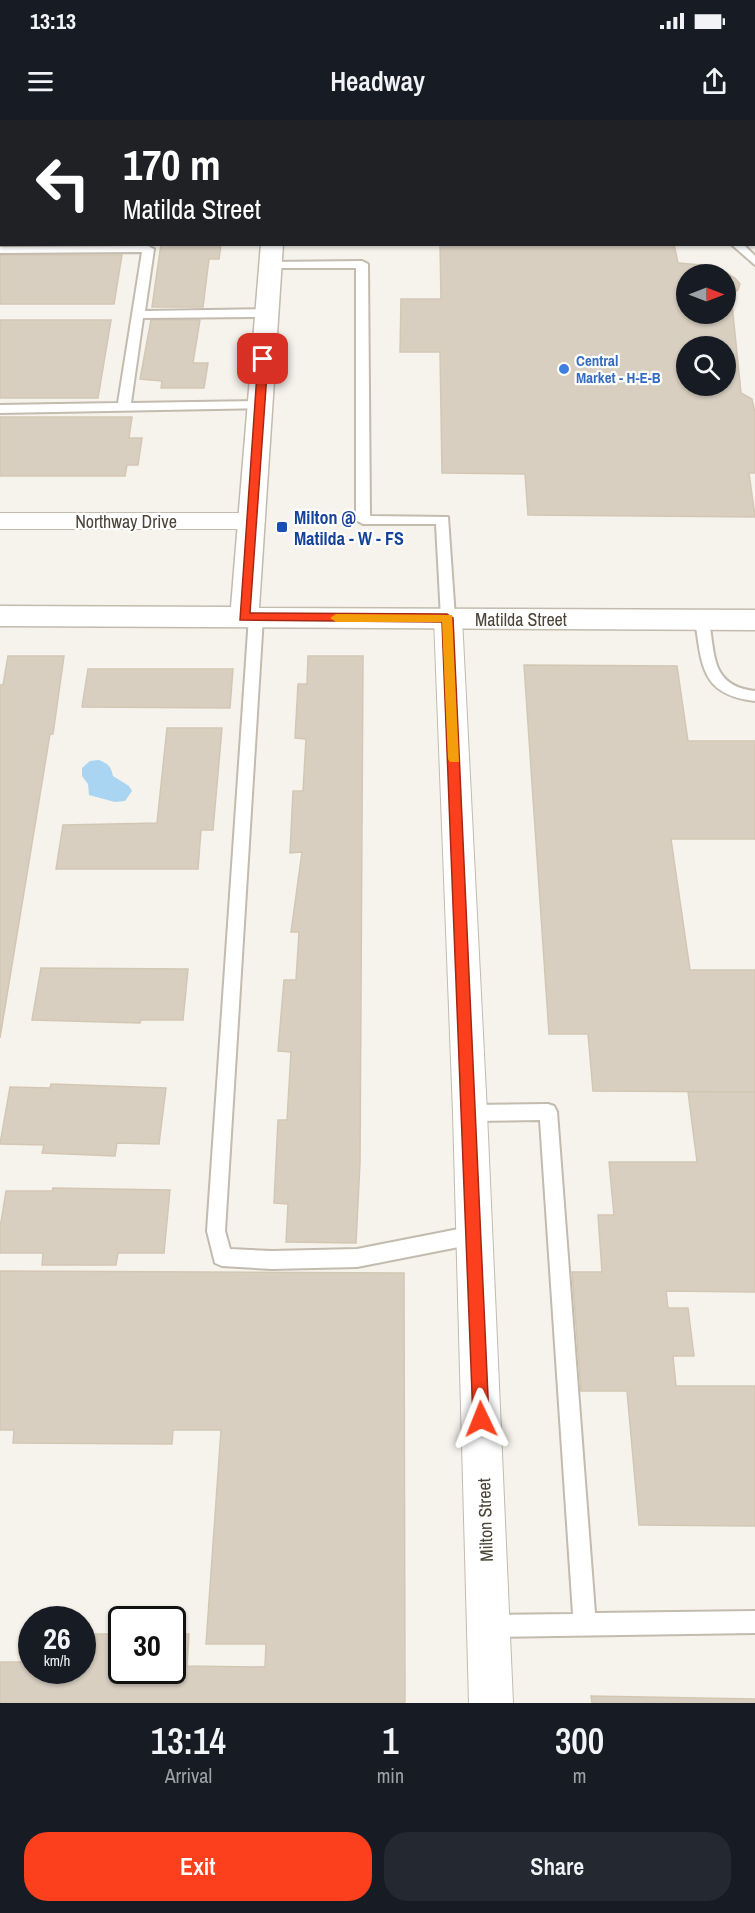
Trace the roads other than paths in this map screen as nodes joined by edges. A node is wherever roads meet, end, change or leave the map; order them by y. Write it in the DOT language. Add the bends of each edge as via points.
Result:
graph roads {
  1 [pos="738,246"];
  2 [pos="0,250"];
  3 [pos="271,255"];
  4 [pos="755,262"];
  5 [pos="266,313"];
  6 [pos="138,315"];
  7 [pos="260,405"];
  8 [pos="124,408"];
  9 [pos="0,409"];
  10 [pos="0,521"];
  11 [pos="252,521"];
  12 [pos="0,616"];
  13 [pos="250,617"];
  14 [pos="447,618"];
  15 [pos="702,620"];
  16 [pos="755,620"];
  17 [pos="755,696"];
  18 [pos="470,1113"];
  19 [pos="474,1235"];
  20 [pos="755,1622"];
  21 [pos="585,1624"];
  22 [pos="489,1626"];
  23 [pos="491,1703"];
  1 -- 4 [label="lane"];
  2 -- 6 [label="lane" via="148,249"];
  3 -- 5 [label="street"];
  3 -- 14 [label="lane" via="362,264 363,520 443,520"];
  5 -- 6 [label="lane"];
  5 -- 7 [label="street"];
  6 -- 8 [label="lane"];
  7 -- 8 [label="lane"];
  7 -- 11 [label="street"];
  8 -- 9 [label="lane"];
  10 -- 11 [label="street, Northway Drive"];
  11 -- 13 [label="street"];
  12 -- 13 [label="street, Matilda Street"];
  13 -- 14 [label="street, Matilda Street"];
  13 -- 19 [label="lane" via="216,1231 222,1257 357,1258"];
  14 -- 15 [label="street, Matilda Street"];
  14 -- 18 [label="street, Milton Street"];
  15 -- 16 [label="street, Matilda Street"];
  15 -- 17 [label="lane" via="717,683 737,695"];
  18 -- 19 [label="street, Milton Street"];
  18 -- 21 [label="lane" via="548,1112"];
  19 -- 22 [label="street, Milton Street"];
  20 -- 21 [label="lane"];
  21 -- 22 [label="lane"];
  22 -- 23 [label="street, Milton Street"];
}
